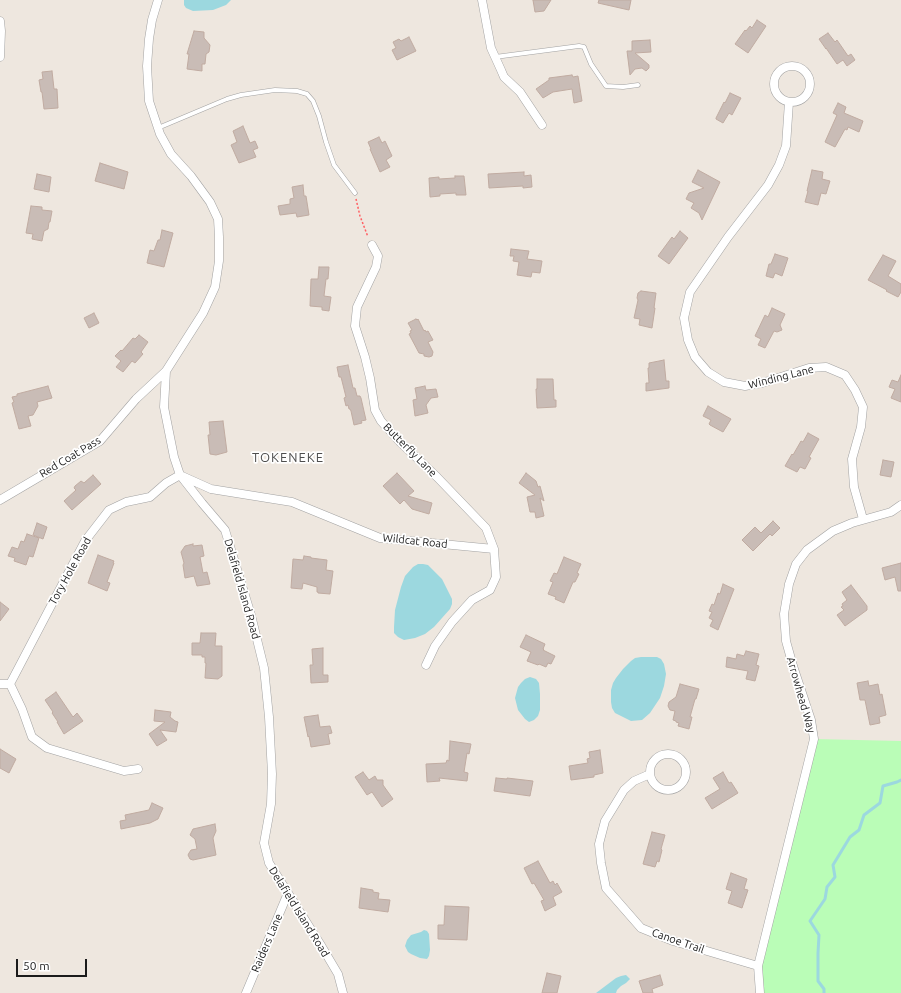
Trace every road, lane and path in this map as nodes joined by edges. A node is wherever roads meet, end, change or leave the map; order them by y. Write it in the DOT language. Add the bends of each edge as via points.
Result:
graph roads {
  1 [pos="158,0"];
  2 [pos="482,0"];
  3 [pos="0,21"];
  4 [pos="0,57"];
  5 [pos="495,57"];
  6 [pos="638,85"];
  7 [pos="789,102"];
  8 [pos="542,125"];
  9 [pos="158,128"];
  10 [pos="355,193"];
  11 [pos="372,245"];
  12 [pos="166,371"];
  13 [pos="180,475"];
  14 [pos="0,500"];
  15 [pos="901,505"];
  16 [pos="863,519"];
  17 [pos="494,549"];
  18 [pos="426,665"];
  19 [pos="0,684"];
  20 [pos="10,684"];
  21 [pos="138,769"];
  22 [pos="650,774"];
  23 [pos="288,893"];
  24 [pos="758,966"];
  25 [pos="246,993"];
  26 [pos="343,993"];
  27 [pos="760,993"];
  1 -- 9 [label="street, Delafield Island Road" via="152,20 147,66 149,101"];
  2 -- 5 [label="street"];
  3 -- 4 [label="street"];
  5 -- 6 [label="lane" via="579,46 584,47 591,64 606,86"];
  5 -- 8 [label="street" via="504,77 520,92"];
  7 -- 7 [label="street" via="802,99 810,88 807,74 795,66 782,69 774,81 777,94"];
  7 -- 16 [label="street, Winding Lane" via="786,146 779,165 768,186 690,292 684,318 688,340 695,357 708,372 724,382 745,386 809,368 826,367 845,375 862,407 861,427 852,459 854,487"];
  9 -- 10 [label="lane" via="241,95 297,90 307,94 313,101 334,165"];
  9 -- 12 [label="street, Delafield Island Road" via="171,154 210,202 218,219 220,237 215,287 203,313"];
  10 -- 11 [label="path" via="366,235"];
  11 -- 17 [label="street, Butterfly Lane" via="378,256 376,267 357,307 354,326 365,357 375,410 381,421 400,442 486,528"];
  12 -- 13 [label="street, Delafield Island Road" via="164,407"];
  12 -- 14 [label="street, Red Coat Pass" via="136,399 100,441"];
  13 -- 17 [label="street, Wildcat Road" via="211,489 292,502 380,538"];
  13 -- 20 [label="street, Tory Hole Road" via="150,496 126,502 109,510 85,541"];
  13 -- 23 [label="street, Delafield Island Road" via="225,530 251,615 264,668 272,774 271,804 264,843 268,863"];
  15 -- 16 [label="street, Arrowhead Way" via="891,512"];
  16 -- 24 [label="street, Arrowhead Way" via="834,531 806,550 796,564 789,584 784,614 786,641 811,720 814,739"];
  17 -- 18 [label="street" via="496,577 490,590 472,600 452,622 435,646"];
  19 -- 20 [label="street"];
  20 -- 21 [label="street" via="32,737 47,748 124,771"];
  22 -- 22 [label="street" via="657,787 671,790 683,783 687,777 687,770 680,757 666,753 654,760"];
  22 -- 24 [label="street, Canoe Trail" via="634,781 624,790 605,821 599,844 606,888 641,928 673,941"];
  23 -- 25 [label="street, Raiders Lane"];
  23 -- 26 [label="street, Delafield Island Road" via="338,974"];
  24 -- 27 [label="street, Arrowhead Way"];
}
